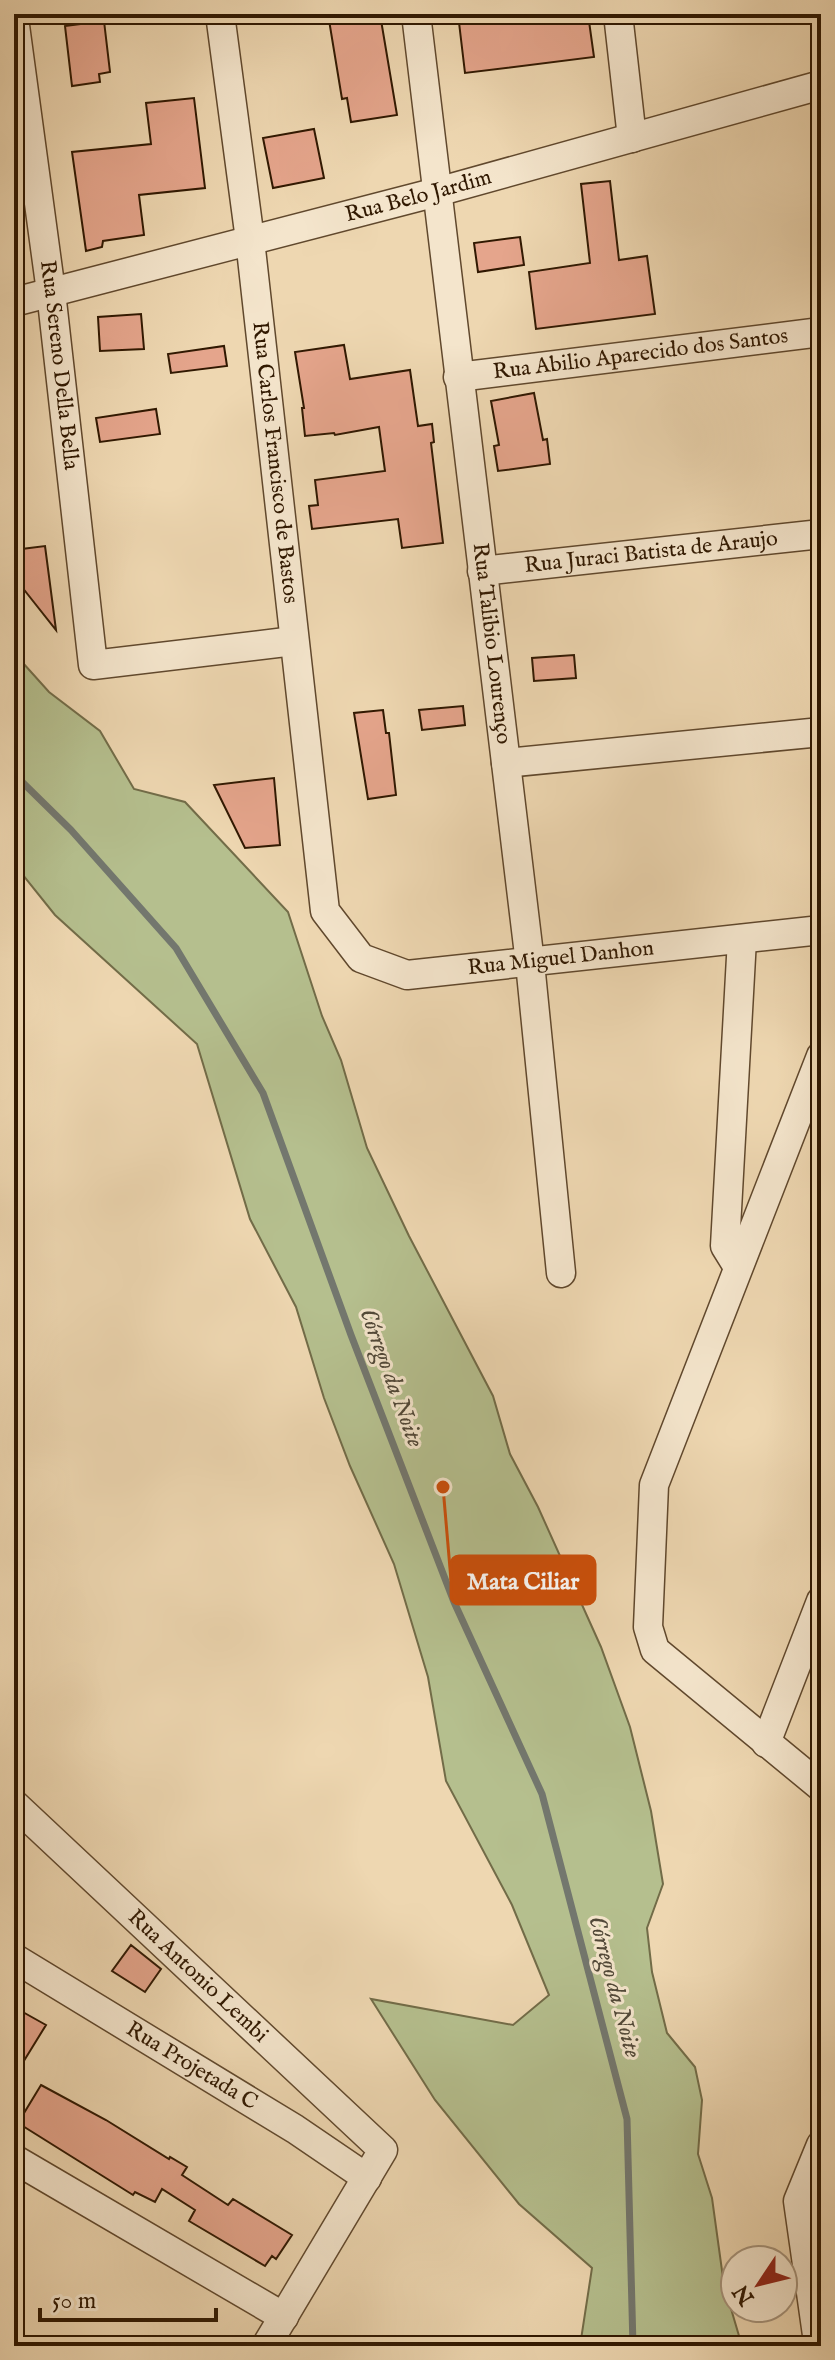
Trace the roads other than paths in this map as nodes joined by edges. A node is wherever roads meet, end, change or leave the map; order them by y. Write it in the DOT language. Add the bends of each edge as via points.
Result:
graph roads {
  1 [pos="220,14"];
  2 [pos="416,14"];
  3 [pos="618,14"];
  4 [pos="14,18"];
  5 [pos="821,85"];
  6 [pos="632,138"];
  7 [pos="437,192"];
  8 [pos="250,240"];
  9 [pos="51,292"];
  10 [pos="14,302"];
  11 [pos="821,332"];
  12 [pos="458,377"];
  13 [pos="821,534"];
  14 [pos="482,571"];
  15 [pos="294,641"];
  16 [pos="821,732"];
  17 [pos="506,763"];
  18 [pos="325,911"];
  19 [pos="821,930"];
  20 [pos="742,939"];
  21 [pos="530,963"];
  22 [pos="821,1056"];
  23 [pos="738,1267"];
  24 [pos="561,1273"];
  25 [pos="821,1601"];
  26 [pos="766,1743"];
  27 [pos="821,1787"];
  28 [pos="14,1804"];
  29 [pos="14,1958"];
  30 [pos="320,2091"];
  31 [pos="295,2129"];
  32 [pos="821,2145"];
  33 [pos="14,2159"];
  34 [pos="367,2178"];
  35 [pos="284,2317"];
  36 [pos="266,2346"];
  37 [pos="821,2346"];
  1 -- 8 [label="street, Rua Carlos Francisco de Bastos"];
  2 -- 7 [label="street, Rua Talibio Lourenço"];
  3 -- 6 [label="street"];
  4 -- 9 [label="street, Rua Sereno Della Bella"];
  5 -- 6 [label="street, Rua Belo Jardim"];
  6 -- 7 [label="street, Rua Belo Jardim"];
  7 -- 8 [label="street, Rua Belo Jardim"];
  7 -- 12 [label="street, Rua Talibio Lourenço"];
  8 -- 9 [label="street, Rua Belo Jardim"];
  8 -- 15 [label="street, Rua Carlos Francisco de Bastos"];
  9 -- 10 [label="street, Rua Belo Jardim"];
  9 -- 15 [label="street, Rua Sereno Della Bella" via="93,665"];
  11 -- 12 [label="street, Rua Abilio Aparecido dos Santos"];
  12 -- 14 [label="street, Rua Talibio Lourenço"];
  13 -- 14 [label="street, Rua Juraci Batista de Araujo"];
  14 -- 17 [label="street, Rua Talibio Lourenço"];
  15 -- 18 [label="street, Rua Carlos Francisco de Bastos"];
  16 -- 17 [label="street"];
  17 -- 21 [label="street, Rua Talibio Lourenço"];
  18 -- 21 [label="street, Rua Miguel Danhon" via="361,958 407,975"];
  19 -- 20 [label="street, Rua Miguel Danhon"];
  20 -- 21 [label="street, Rua Miguel Danhon"];
  20 -- 23 [label="street" via="725,1246"];
  21 -- 24 [label="street, Rua Talibio Lourenço"];
  22 -- 23 [label="street"];
  23 -- 26 [label="street" via="654,1485 648,1627 655,1650"];
  25 -- 26 [label="street"];
  26 -- 27 [label="street"];
  28 -- 30 [label="street, Rua Antonio Lembi"];
  29 -- 31 [label="street, Rua Projetada C"];
  30 -- 31 [label="street"];
  30 -- 34 [label="street, Rua Antonio Lembi" via="383,2150"];
  31 -- 34 [label="street, Rua Projetada C"];
  32 -- 37 [label="street" via="798,2201"];
  33 -- 35 [label="street"];
  34 -- 35 [label="street"];
  35 -- 36 [label="street"];
}
